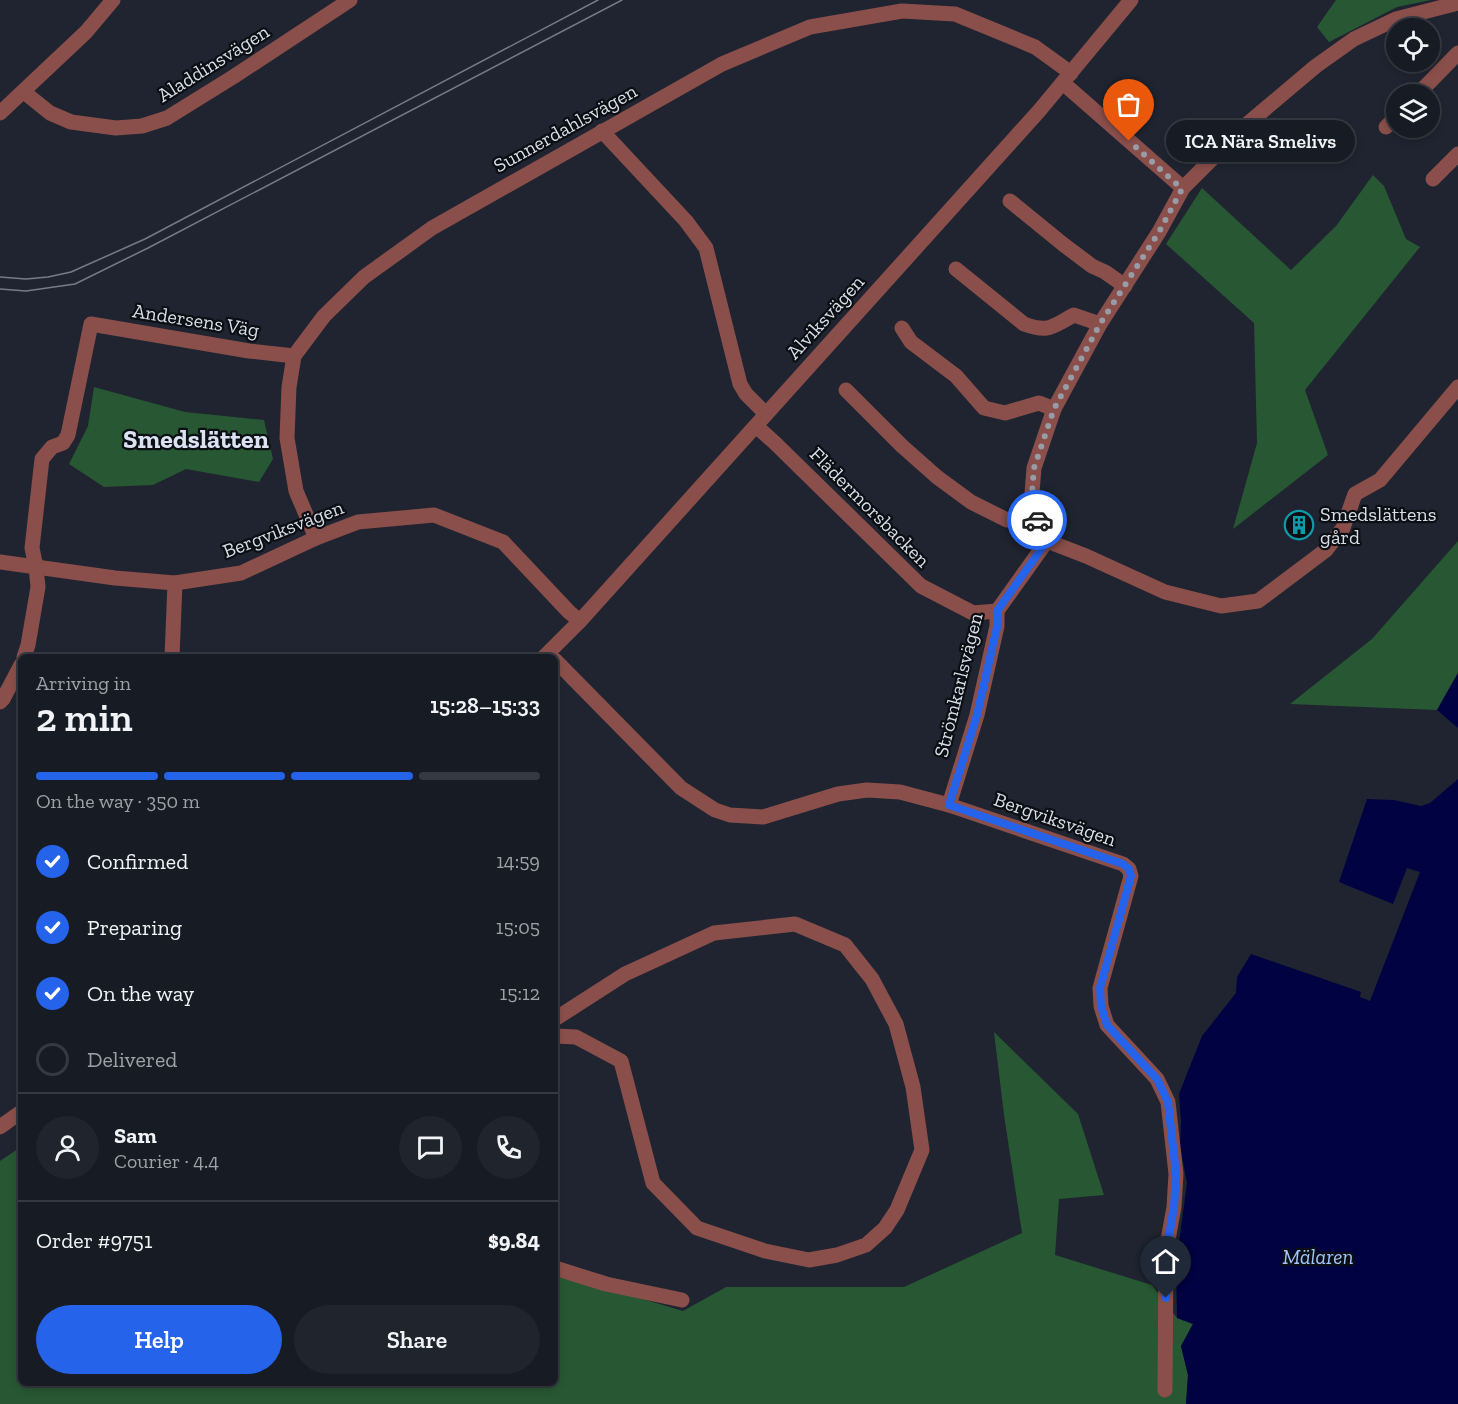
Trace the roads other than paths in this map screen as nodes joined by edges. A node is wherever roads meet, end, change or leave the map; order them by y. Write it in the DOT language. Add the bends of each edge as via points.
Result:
graph roads {
  1 [pos="113,0"];
  2 [pos="350,0"];
  3 [pos="1131,0"];
  4 [pos="1458,3"];
  5 [pos="938,7"];
  6 [pos="1458,53"];
  7 [pos="1067,78"];
  8 [pos="1428,84"];
  9 [pos="24,92"];
  10 [pos="0,113"];
  11 [pos="602,131"];
  12 [pos="1458,154"];
  13 [pos="1433,179"];
  14 [pos="1182,189"];
  15 [pos="1010,201"];
  16 [pos="956,270"];
  17 [pos="1125,286"];
  18 [pos="1100,324"];
  19 [pos="902,328"];
  20 [pos="294,357"];
  21 [pos="1458,387"];
  22 [pos="846,390"];
  23 [pos="1054,409"];
  24 [pos="761,420"];
  25 [pos="1037,520"];
  26 [pos="316,538"];
  27 [pos="1047,541"];
  28 [pos="0,562"];
  29 [pos="36,567"];
  30 [pos="175,583"];
  31 [pos="997,611"];
  32 [pos="580,621"];
  33 [pos="25,654"];
  34 [pos="172,654"];
  35 [pos="552,654"];
  36 [pos="558,665"];
  37 [pos="18,671"];
  38 [pos="0,702"];
  39 [pos="949,805"];
  40 [pos="558,1018"];
  41 [pos="558,1036"];
  42 [pos="18,1114"];
  43 [pos="0,1127"];
  44 [pos="558,1269"];
  45 [pos="682,1300"];
  46 [pos="1164,1390"];
  1 -- 9 [label="street"];
  2 -- 9 [label="street, Aladdinsvägen" via="167,118 142,126 116,128 71,122 50,113"];
  3 -- 7 [label="street, Alviksvägen"];
  4 -- 14 [label="street" via="1396,19 1354,39 1246,125"];
  5 -- 7 [label="street, Sunnerdahlsvägen" via="1035,48 1054,60"];
  5 -- 11 [label="street, Sunnerdahlsvägen" via="810,27 722,64"];
  6 -- 8 [label="street"];
  7 -- 14 [label="street, Sunnerdahlsvägen"];
  7 -- 24 [label="street, Alviksvägen"];
  9 -- 10 [label="street"];
  11 -- 20 [label="street, Sunnerdahlsvägen" via="432,228 364,277 324,316"];
  11 -- 24 [label="street, Flädermorsbacken" via="706,248 736,373"];
  12 -- 13 [label="street"];
  14 -- 17 [label="street"];
  15 -- 17 [label="street" via="1092,266"];
  16 -- 18 [label="street" via="1024,324 1037,329 1047,329 1074,315"];
  17 -- 18 [label="street"];
  18 -- 23 [label="street"];
  19 -- 23 [label="street" via="911,342 956,376 984,408 1005,413 1039,403"];
  20 -- 26 [label="street, Sunnerdahlsvägen" via="287,438 296,490"];
  20 -- 29 [label="street, Andersens Väg" via="91,324 68,435 42,459 32,548"];
  21 -- 27 [label="street" via="1380,480 1355,494 1342,528 1326,550 1258,601 1221,606 1165,592"];
  22 -- 25 [label="street" via="902,446 971,502 1007,520"];
  23 -- 25 [label="street" via="1034,468 1032,506"];
  24 -- 31 [label="street, Flädermorsbacken" via="921,586 973,613"];
  24 -- 32 [label="street, Alviksvägen"];
  25 -- 27 [label="street"];
  26 -- 30 [label="street, Bergviksvägen" via="241,573"];
  26 -- 32 [label="street, Bergviksvägen" via="358,522 434,514 503,542"];
  27 -- 31 [label="street, Strömkarlsvägen"];
  28 -- 29 [label="street, Bergviksvägen"];
  29 -- 30 [label="street, Bergviksvägen"];
  29 -- 33 [label="street" via="38,587"];
  30 -- 34 [label="street"];
  31 -- 39 [label="street, Strömkarlsvägen" via="997,627 977,715"];
  32 -- 35 [label="street, Alviksvägen"];
  36 -- 39 [label="street, Bergviksvägen" via="681,788 715,810 763,817 838,794 867,790 900,792"];
  37 -- 38 [label="street"];
  39 -- 46 [label="street, Bergviksvägen" via="1129,869 1131,876 1100,997 1107,1025 1157,1079 1168,1102 1176,1174 1166,1251"];
  40 -- 41 [label="street" via="625,974 714,933 795,924 845,945 872,979 896,1024 913,1087 922,1150 897,1210 866,1245 809,1260 765,1251 697,1228 653,1183 621,1061 576,1037"];
  42 -- 43 [label="street"];
  44 -- 45 [label="street"];
}
